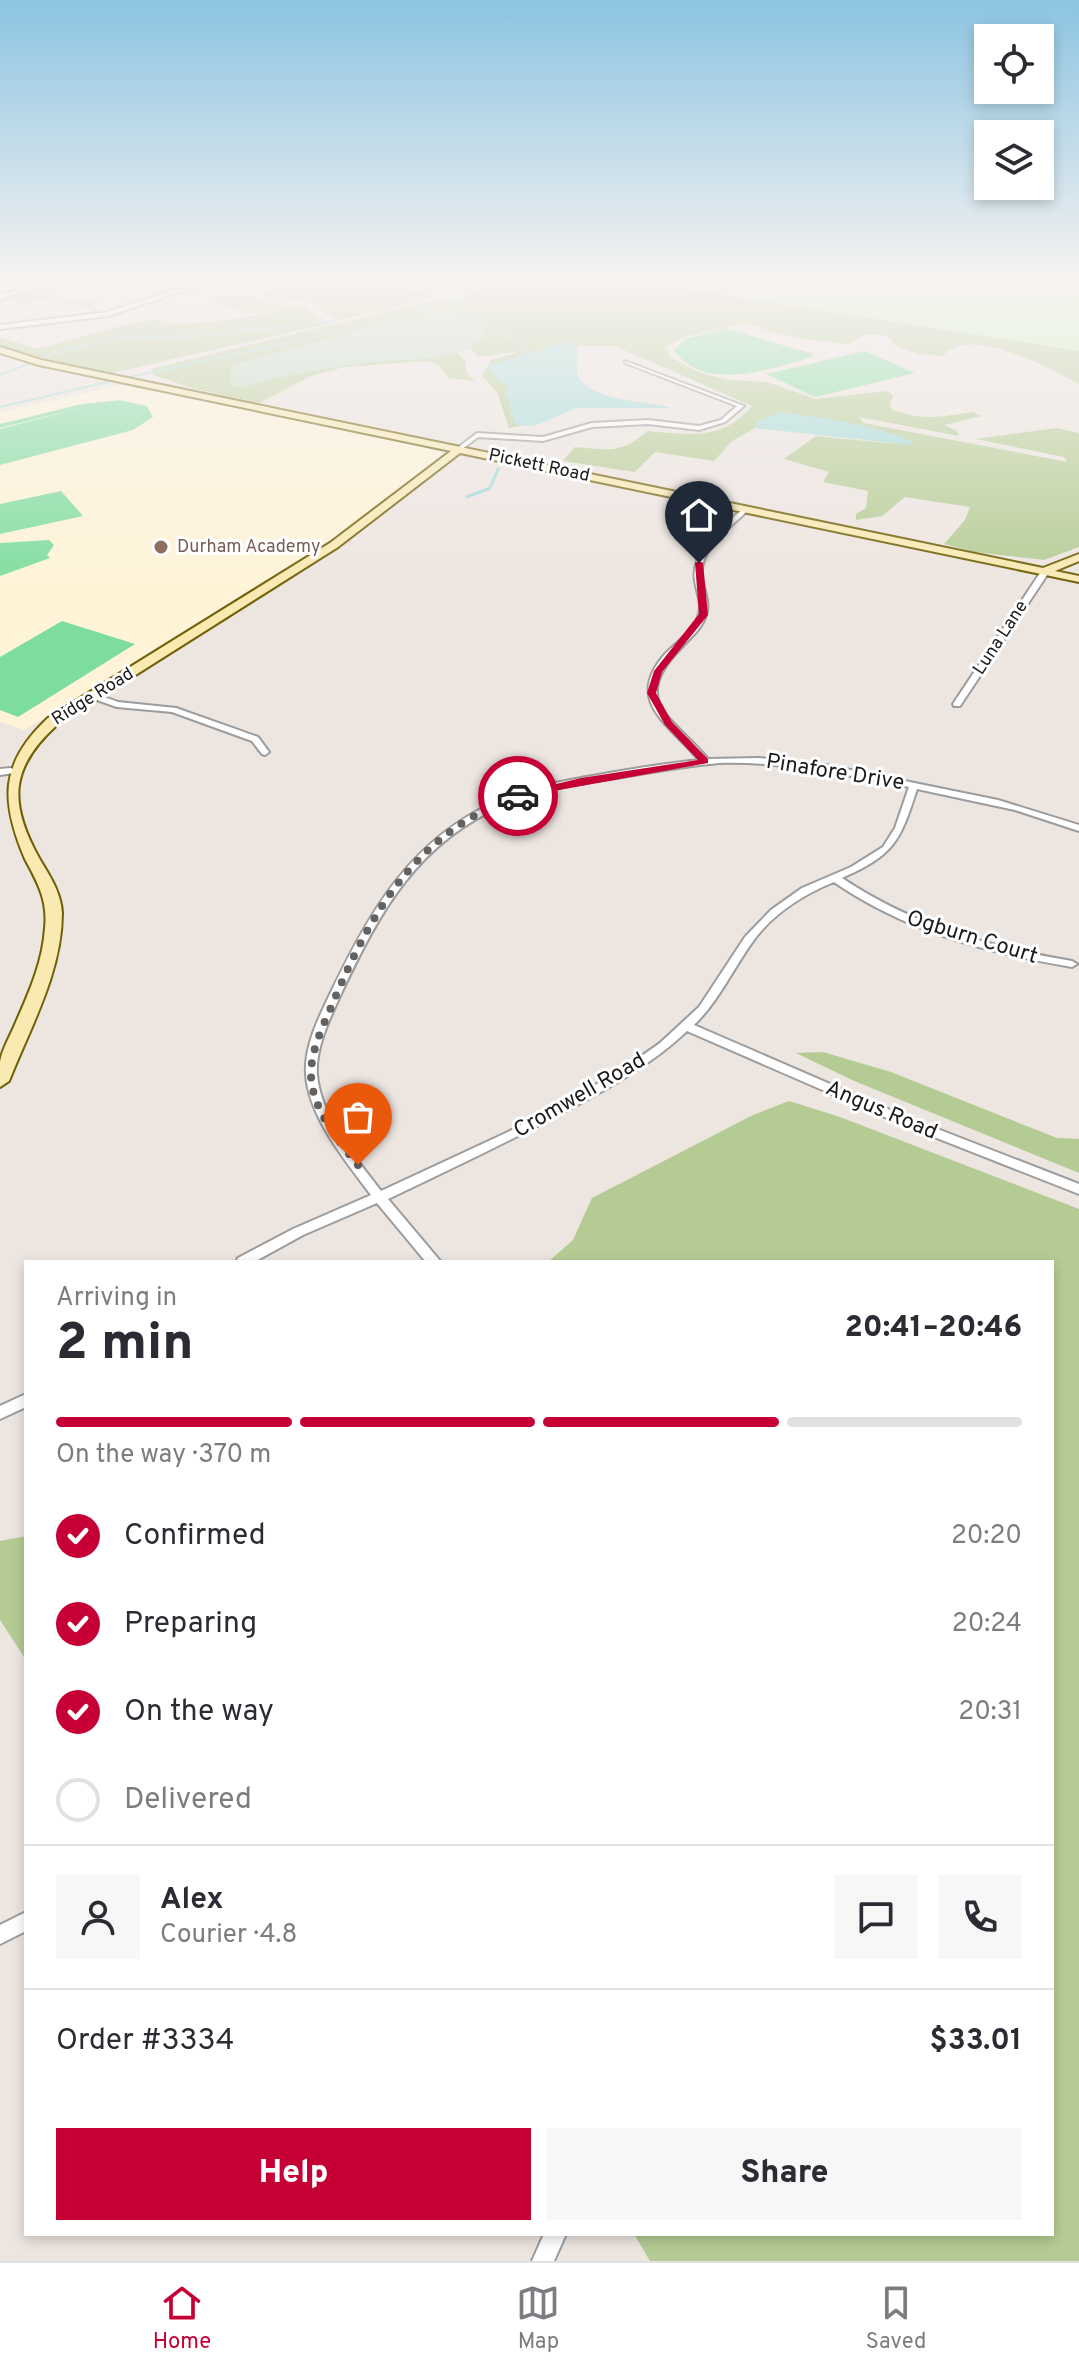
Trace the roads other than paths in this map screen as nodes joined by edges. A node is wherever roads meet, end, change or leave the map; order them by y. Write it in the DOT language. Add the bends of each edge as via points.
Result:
graph roads {
  1 [pos="143,384"];
  2 [pos="683,384"];
  3 [pos="459,449"];
  4 [pos="746,509"];
  5 [pos="1079,557"];
  6 [pos="1045,572"];
  7 [pos="1079,579"];
  8 [pos="94,696"];
  9 [pos="957,704"];
  10 [pos="265,752"];
  11 [pos="705,761"];
  12 [pos="5,772"];
  13 [pos="914,785"];
  14 [pos="1079,828"];
  15 [pos="835,878"];
  16 [pos="1072,964"];
  17 [pos="686,1026"];
  18 [pos="0,1081"];
  19 [pos="1079,1189"];
  20 [pos="380,1197"];
  21 [pos="247,1260"];
  22 [pos="432,1260"];
  23 [pos="24,1401"];
  24 [pos="0,1413"];
  25 [pos="24,1922"];
  26 [pos="0,1935"];
  27 [pos="554,2236"];
  28 [pos="543,2261"];
  1 -- 3 [label="street, Pickett Road"];
  2 -- 3 [label="street" via="741,406 728,418 704,427 648,422 592,425 543,439 477,435"];
  3 -- 4 [label="street, Pickett Road"];
  3 -- 8 [label="street, Ridge Road" via="334,545"];
  4 -- 6 [label="street, Pickett Road"];
  4 -- 11 [label="street" via="703,554 698,575 703,615 652,685 662,715"];
  5 -- 6 [label="street"];
  6 -- 7 [label="street, Pickett Road"];
  6 -- 9 [label="street, Luna Lane"];
  8 -- 10 [label="street" via="173,710 255,739"];
  8 -- 12 [label="street, Ridge Road" via="32,738"];
  11 -- 13 [label="street, Pinafore Drive" via="801,763"];
  11 -- 20 [label="street, Pinafore Drive" via="541,788 506,800 456,828 394,885 339,989 311,1073 327,1122"];
  12 -- 18 [label="street, Ridge Road" via="7,810 43,876 54,916 40,978"];
  13 -- 14 [label="street, Pinafore Drive" via="1017,806"];
  13 -- 15 [label="street, Cromwell Road" via="900,828 886,849"];
  15 -- 16 [label="street, Ogburn Court" via="876,905 928,928 1014,954"];
  15 -- 17 [label="street, Cromwell Road" via="793,897 761,924 703,1010"];
  17 -- 19 [label="street, Angus Road" via="885,1113"];
  17 -- 20 [label="street, Cromwell Road" via="599,1090"];
  20 -- 21 [label="street, Cromwell Road"];
  20 -- 22 [label="street, Pinafore Drive"];
  23 -- 24 [label="street"];
  25 -- 26 [label="street"];
  27 -- 28 [label="street"];
}
